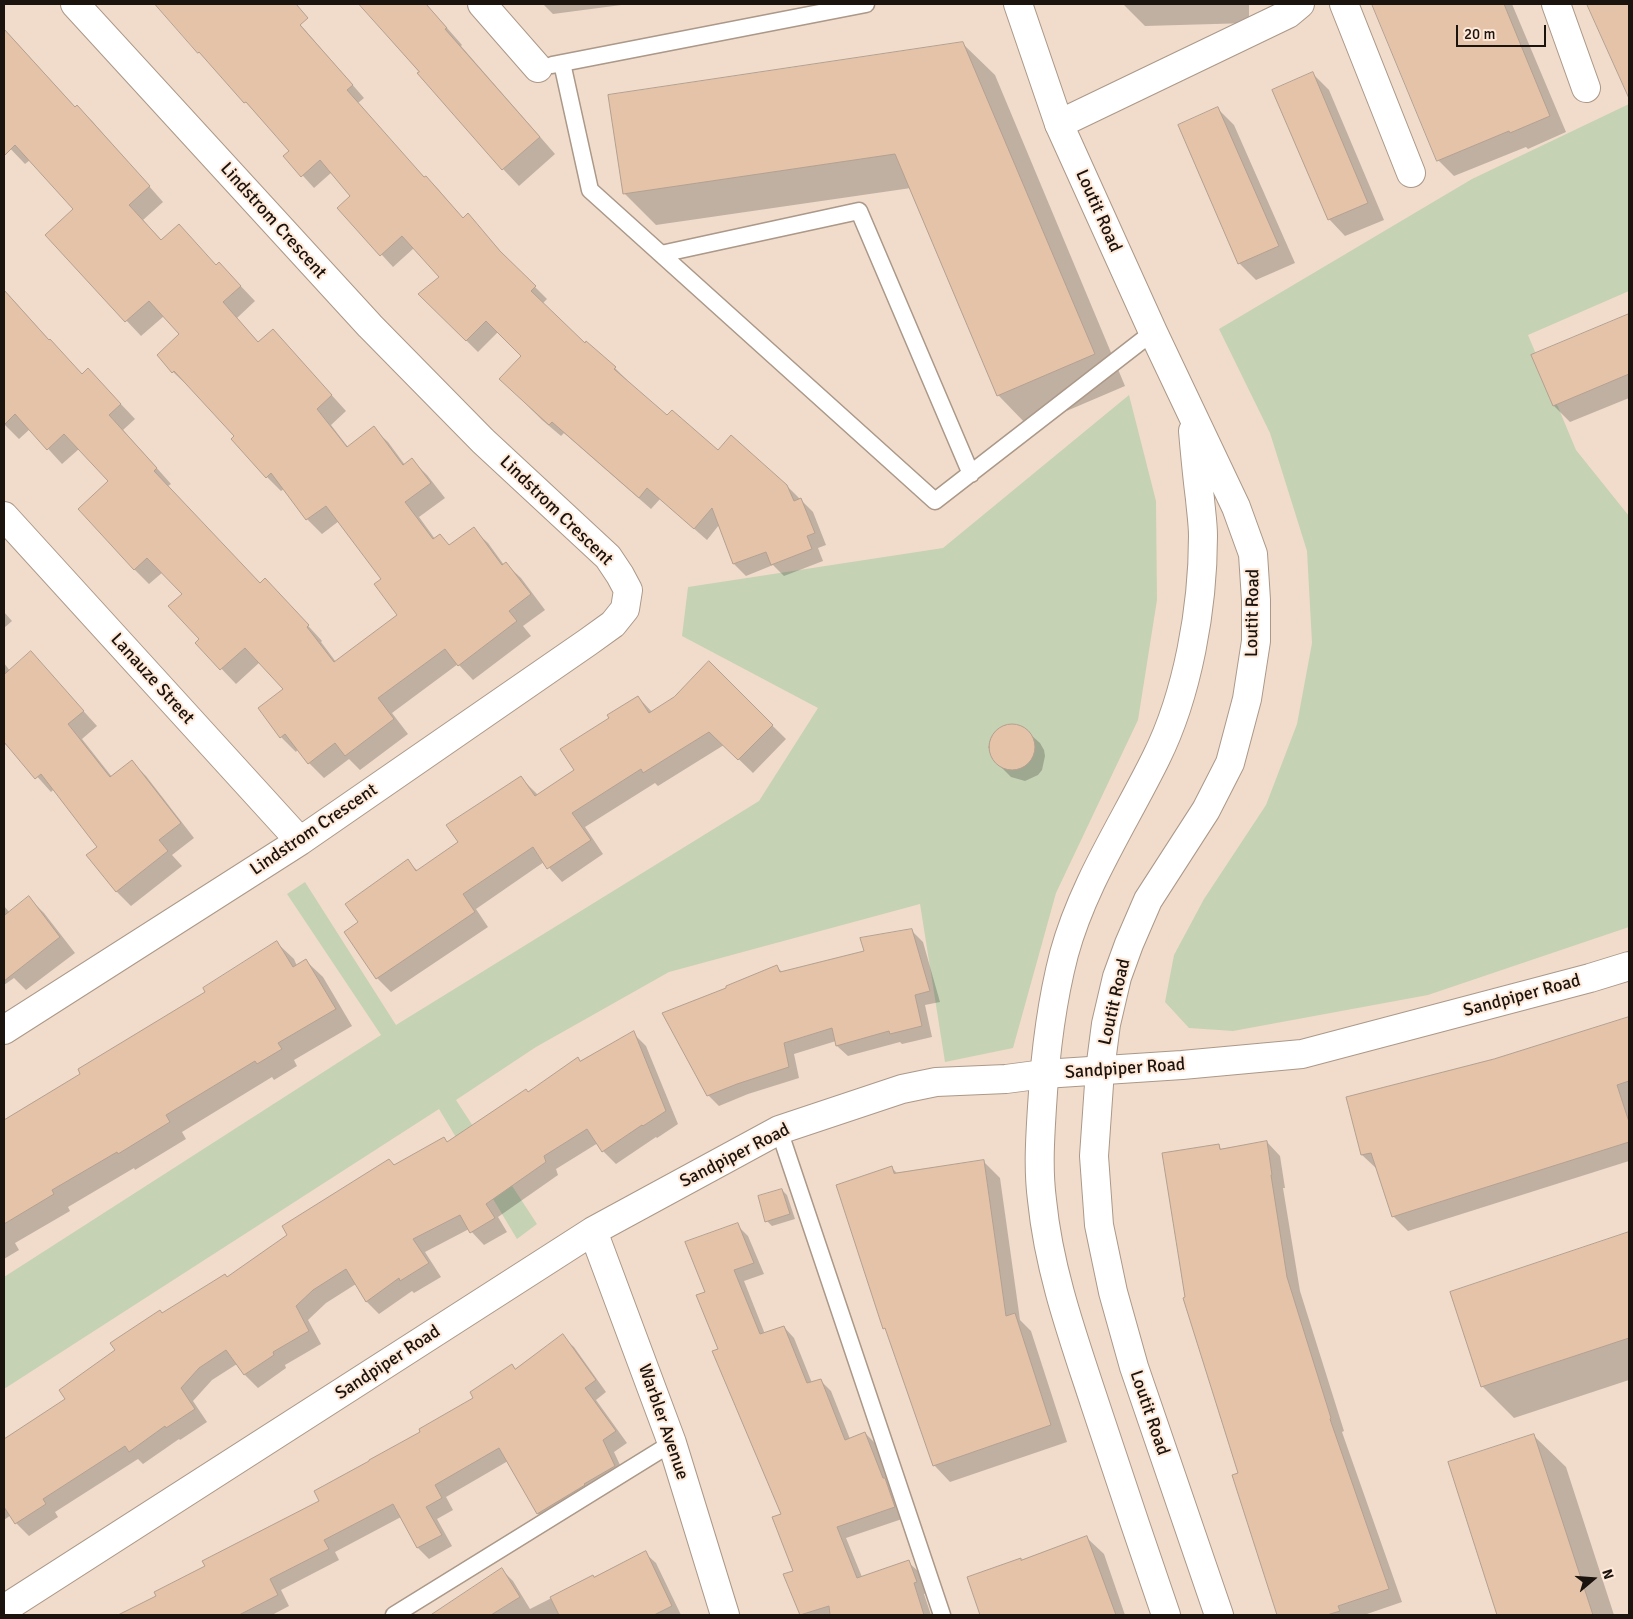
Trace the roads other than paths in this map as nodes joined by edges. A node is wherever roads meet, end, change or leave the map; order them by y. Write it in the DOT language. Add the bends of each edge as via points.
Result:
graph roads {
  1 [pos="75,4"];
  2 [pos="482,4"];
  3 [pos="866,4"];
  4 [pos="1018,4"];
  5 [pos="1344,4"];
  6 [pos="1556,4"];
  7 [pos="845,6"];
  8 [pos="1292,7"];
  9 [pos="550,65"];
  10 [pos="1586,88"];
  11 [pos="1059,124"];
  12 [pos="1411,173"];
  13 [pos="661,254"];
  14 [pos="1153,332"];
  15 [pos="1191,412"];
  16 [pos="970,474"];
  17 [pos="4,516"];
  18 [pos="300,841"];
  19 [pos="1629,966"];
  20 [pos="4,1030"];
  21 [pos="1100,1070"];
  22 [pos="1044,1074"];
  23 [pos="779,1130"];
  24 [pos="593,1231"];
  25 [pos="672,1443"];
  26 [pos="4,1609"];
  27 [pos="394,1615"];
  28 [pos="725,1615"];
  29 [pos="942,1615"];
  30 [pos="1166,1615"];
  31 [pos="1219,1615"];
  1 -- 18 [label="street, Lindstrom Crescent" via="370,326 483,441 608,557 628,590 625,609 613,624"];
  2 -- 9 [label="street"];
  3 -- 7 [label="lane"];
  4 -- 11 [label="street, Loutit Road"];
  5 -- 12 [label="street"];
  6 -- 10 [label="street"];
  7 -- 9 [label="lane"];
  8 -- 11 [label="street"];
  9 -- 13 [label="lane" via="590,190"];
  11 -- 14 [label="street, Loutit Road"];
  13 -- 16 [label="lane" via="935,501"];
  13 -- 16 [label="lane" via="859,211"];
  14 -- 15 [label="street, Loutit Road"];
  14 -- 16 [label="lane"];
  15 -- 21 [label="street, Loutit Road" via="1236,506 1253,554 1256,641 1247,700 1230,763 1206,810 1148,900 1129,944 1106,1024"];
  15 -- 22 [label="street, Loutit Road" via="1203,534 1199,606 1188,665 1157,757 1117,830 1070,936 1052,1011"];
  17 -- 18 [label="street, Lanauze Street"];
  18 -- 20 [label="street, Lindstrom Crescent"];
  19 -- 21 [label="street, Sandpiper Road" via="1302,1054"];
  21 -- 22 [label="street, Sandpiper Road"];
  21 -- 31 [label="street, Loutit Road" via="1094,1156 1099,1225 1113,1292 1134,1367"];
  22 -- 23 [label="street, Sandpiper Road" via="936,1082 902,1089"];
  22 -- 30 [label="street, Loutit Road" via="1039,1158 1042,1202 1061,1303"];
  23 -- 24 [label="street, Sandpiper Road"];
  23 -- 29 [label="lane"];
  24 -- 25 [label="street, Warbler Avenue"];
  24 -- 26 [label="street, Sandpiper Road"];
  25 -- 27 [label="lane"];
  25 -- 28 [label="street, Warbler Avenue"];
}
